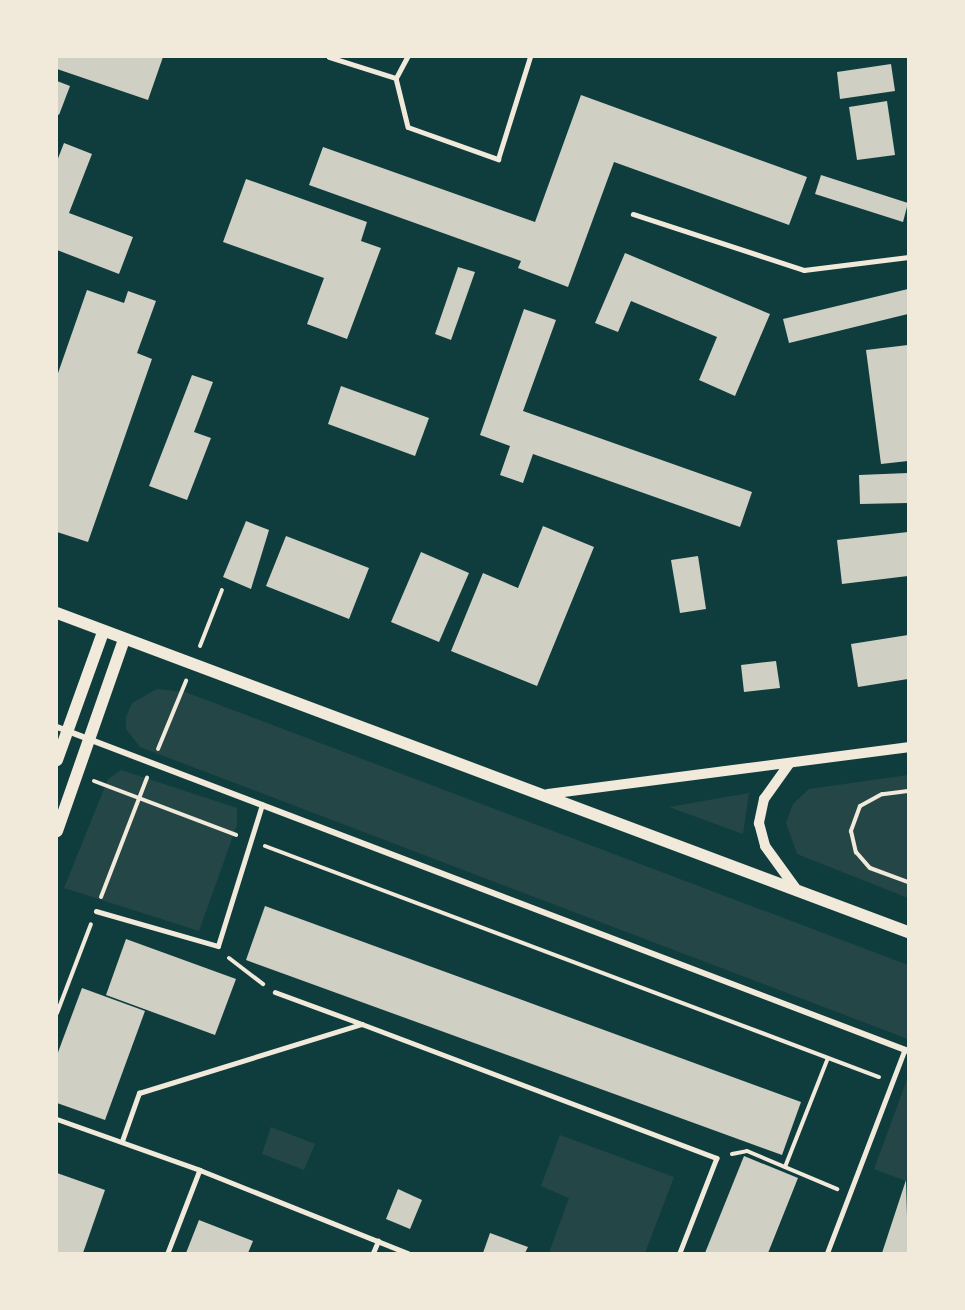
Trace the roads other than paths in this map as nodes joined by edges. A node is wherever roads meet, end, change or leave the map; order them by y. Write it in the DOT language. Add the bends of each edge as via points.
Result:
graph roads {
  1 [pos="329,57"];
  2 [pos="407,57"];
  3 [pos="530,57"];
  4 [pos="396,78"];
  5 [pos="633,214"];
  6 [pos="908,257"];
  7 [pos="57,613"];
  8 [pos="103,632"];
  9 [pos="124,640"];
  10 [pos="62,729"];
  11 [pos="91,740"];
  12 [pos="908,747"];
  13 [pos="57,760"];
  14 [pos="789,764"];
  15 [pos="548,794"];
  16 [pos="262,805"];
  17 [pos="57,831"];
  18 [pos="797,890"];
  19 [pos="96,911"];
  20 [pos="908,932"];
  21 [pos="275,992"];
  22 [pos="362,1024"];
  23 [pos="906,1050"];
  24 [pos="57,1119"];
  25 [pos="122,1141"];
  26 [pos="200,1170"];
  27 [pos="378,1241"];
  28 [pos="168,1253"];
  29 [pos="373,1253"];
  30 [pos="408,1253"];
  31 [pos="680,1253"];
  32 [pos="826,1253"];
  1 -- 4 [label="lane"];
  2 -- 4 [label="lane"];
  3 -- 4 [label="lane" via="498,159 408,126"];
  5 -- 6 [label="lane" via="804,270"];
  7 -- 8 [label="main road"];
  8 -- 9 [label="main road"];
  8 -- 10 [label="main road"];
  9 -- 11 [label="main road"];
  9 -- 15 [label="main road"];
  10 -- 11 [label="street"];
  10 -- 13 [label="main road"];
  11 -- 16 [label="street"];
  11 -- 17 [label="main road"];
  12 -- 14 [label="street"];
  14 -- 15 [label="street"];
  14 -- 18 [label="street" via="764,799 759,823 765,846"];
  15 -- 18 [label="main road"];
  16 -- 19 [label="lane" via="218,946"];
  16 -- 23 [label="street"];
  18 -- 20 [label="main road"];
  21 -- 22 [label="lane"];
  22 -- 25 [label="lane" via="139,1093"];
  22 -- 31 [label="lane" via="717,1158"];
  23 -- 32 [label="lane"];
  24 -- 25 [label="lane"];
  25 -- 26 [label="lane"];
  26 -- 27 [label="lane"];
  26 -- 28 [label="lane"];
  27 -- 29 [label="lane"];
  27 -- 30 [label="lane"];
}
